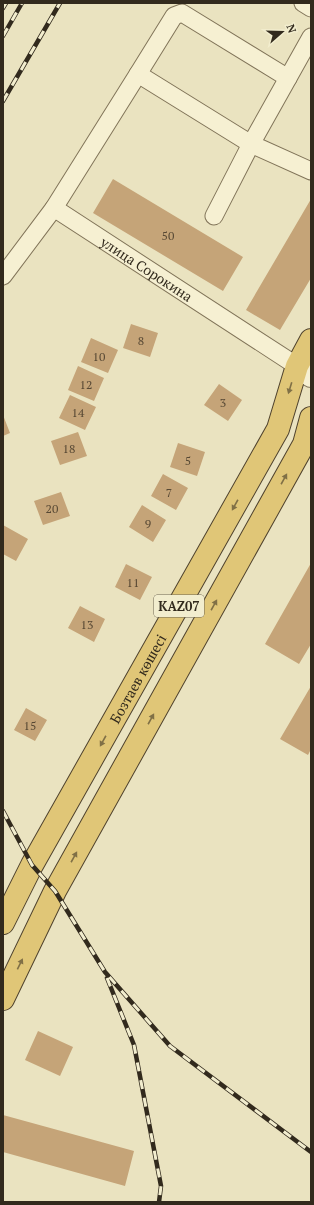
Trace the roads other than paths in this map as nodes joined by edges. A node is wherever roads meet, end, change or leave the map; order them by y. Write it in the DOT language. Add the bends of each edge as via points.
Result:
graph roads {
  1 [pos="303,3"];
  2 [pos="311,8"];
  3 [pos="311,37"];
  4 [pos="138,74"];
  5 [pos="288,78"];
  6 [pos="251,144"];
  7 [pos="311,171"];
  8 [pos="54,208"];
  9 [pos="214,216"];
  10 [pos="3,276"];
  11 [pos="311,340"];
  12 [pos="304,371"];
  13 [pos="311,418"];
  14 [pos="8,899"];
  15 [pos="3,922"];
  16 [pos="3,999"];
  1 -- 2 [label="street"];
  3 -- 5 [label="street"];
  4 -- 5 [label="street" via="174,16 182,13"];
  4 -- 6 [label="street"];
  4 -- 8 [label="street"];
  5 -- 6 [label="street"];
  6 -- 7 [label="street"];
  6 -- 9 [label="street"];
  8 -- 10 [label="street"];
  8 -- 12 [label="street, улица Сорокина"];
  11 -- 12 [label="highway, Бозтаев көшесі / KAZ07"];
  12 -- 14 [label="highway, Бозтаев көшесі / KAZ07, one-way" via="278,429 32,866"];
  16 -- 13 [label="highway, KAZ07, one-way" via="55,891 304,444"];
  14 -- 15 [label="highway, KAZ07"];
}
